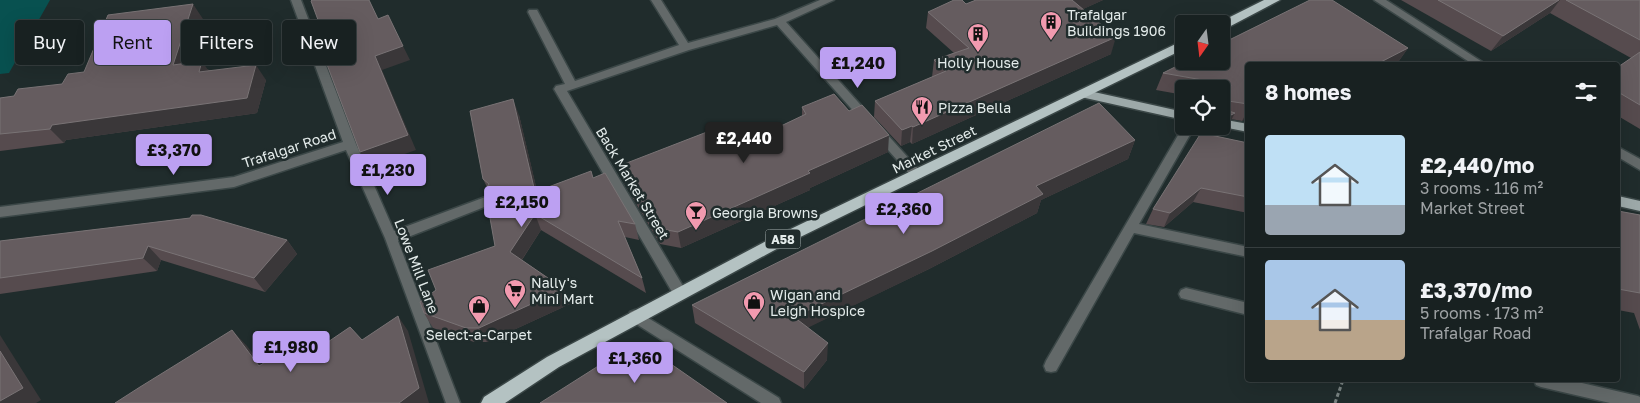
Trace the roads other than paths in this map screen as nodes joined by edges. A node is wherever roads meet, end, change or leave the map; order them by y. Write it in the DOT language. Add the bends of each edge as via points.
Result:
graph roads {
  1 [pos="296,0"];
  2 [pos="656,0"];
  3 [pos="829,0"];
  4 [pos="1274,0"];
  5 [pos="1379,0"];
  6 [pos="534,12"];
  7 [pos="779,21"];
  8 [pos="1230,22"];
  9 [pos="685,47"];
  10 [pos="1175,49"];
  11 [pos="1477,62"];
  12 [pos="572,86"];
  13 [pos="1085,94"];
  14 [pos="1175,114"];
  15 [pos="1230,125"];
  16 [pos="1245,127"];
  17 [pos="1184,135"];
  18 [pos="350,144"];
  19 [pos="1620,152"];
  20 [pos="1640,165"];
  21 [pos="917,175"];
  22 [pos="488,201"];
  23 [pos="1620,201"];
  24 [pos="1640,206"];
  25 [pos="0,212"];
  26 [pos="1131,227"];
  27 [pos="391,238"];
  28 [pos="1245,251"];
  29 [pos="680,293"];
  30 [pos="1186,294"];
  31 [pos="1245,308"];
  32 [pos="635,316"];
  33 [pos="1051,366"];
  34 [pos="1549,382"];
  35 [pos="453,403"];
  36 [pos="490,403"];
  37 [pos="774,403"];
  38 [pos="1638,403"];
  1 -- 18 [label="street, Lowe Mill Lane"];
  2 -- 9 [label="street"];
  3 -- 7 [label="street"];
  4 -- 8 [label="highway"];
  5 -- 11 [label="street"];
  6 -- 12 [label="street"];
  7 -- 9 [label="street"];
  7 -- 21 [label="street"];
  9 -- 12 [label="street"];
  10 -- 13 [label="highway, Market Street / A58"];
  12 -- 29 [label="street, Back Market Street" via="560,90"];
  13 -- 14 [label="main road"];
  13 -- 21 [label="highway, Market Street / A58"];
  15 -- 16 [label="main road"];
  17 -- 26 [label="street"];
  18 -- 25 [label="street, Trafalgar Road" via="234,182"];
  18 -- 27 [label="street, Lowe Mill Lane"];
  19 -- 20 [label="street"];
  21 -- 29 [label="highway, Market Street / A58"];
  22 -- 27 [label="street"];
  23 -- 24 [label="main road"];
  26 -- 28 [label="street"];
  26 -- 33 [label="street"];
  27 -- 35 [label="street, Lowe Mill Lane"];
  29 -- 32 [label="highway, Market Street / A58"];
  30 -- 31 [label="street"];
  32 -- 36 [label="highway, Market Street / A58" via="553,362"];
  32 -- 37 [label="street"];
  34 -- 38 [label="street"];
}
